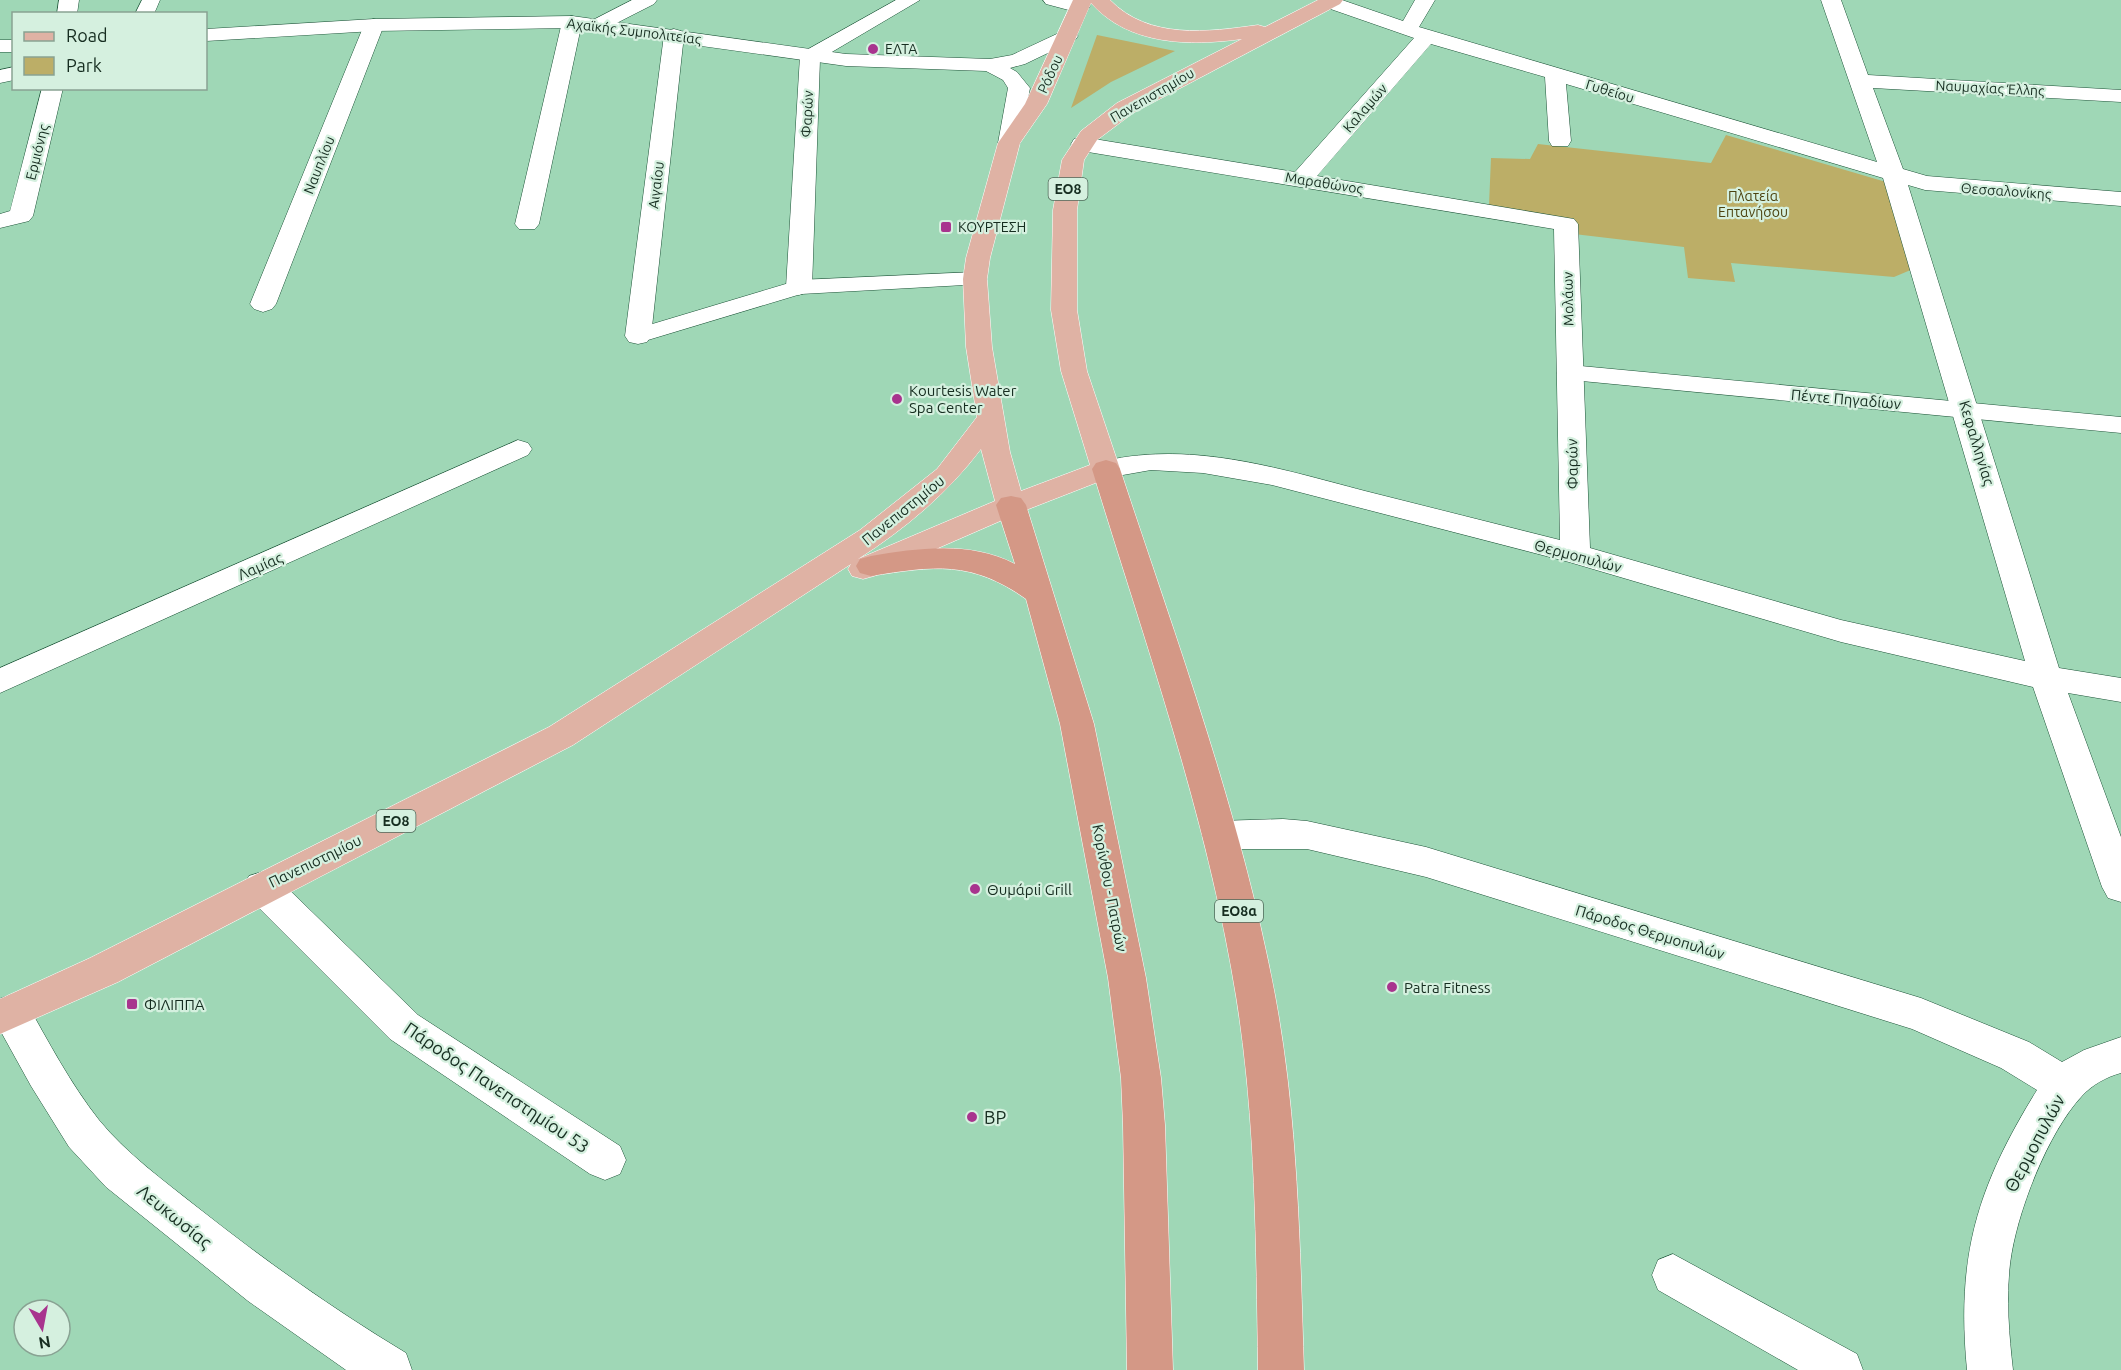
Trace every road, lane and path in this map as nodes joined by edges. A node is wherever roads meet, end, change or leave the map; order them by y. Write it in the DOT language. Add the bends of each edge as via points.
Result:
graph roads {
  1 [pos="647,0"];
  2 [pos="910,0"];
  3 [pos="1053,0"];
  4 [pos="1425,0"];
  5 [pos="1331,1"];
  6 [pos="1826,1"];
  7 [pos="1087,2"];
  8 [pos="572,22"];
  9 [pos="600,24"];
  10 [pos="1288,25"];
  11 [pos="374,26"];
  12 [pos="1417,33"];
  13 [pos="207,35"];
  14 [pos="674,35"];
  15 [pos="1068,36"];
  16 [pos="810,56"];
  17 [pos="990,65"];
  18 [pos="1555,74"];
  19 [pos="1859,81"];
  20 [pos="52,90"];
  21 [pos="2121,96"];
  22 [pos="1560,141"];
  23 [pos="1009,143"];
  24 [pos="1082,144"];
  25 [pos="1893,175"];
  26 [pos="1302,179"];
  27 [pos="2121,199"];
  28 [pos="10,219"];
  29 [pos="527,224"];
  30 [pos="1566,224"];
  31 [pos="975,279"];
  32 [pos="799,287"];
  33 [pos="263,304"];
  34 [pos="638,336"];
  35 [pos="1570,374"];
  36 [pos="1967,410"];
  37 [pos="989,420"];
  38 [pos="2121,424"];
  39 [pos="518,449"];
  40 [pos="1106,469"];
  41 [pos="1011,505"];
  42 [pos="1575,554"];
  43 [pos="871,566"];
  44 [pos="1040,594"];
  45 [pos="777,600"];
  46 [pos="2046,678"];
  47 [pos="0,681"];
  48 [pos="2121,690"];
  49 [pos="1220,835"];
  50 [pos="262,886"];
  51 [pos="2121,887"];
  52 [pos="6,1014"];
  53 [pos="2121,1055"];
  54 [pos="2065,1086"];
  55 [pos="605,1160"];
  56 [pos="1673,1275"];
  57 [pos="389,1370"];
  58 [pos="1150,1370"];
  59 [pos="1281,1370"];
  60 [pos="1841,1370"];
  61 [pos="1990,1370"];
  1 -- 9 [label="street"];
  2 -- 16 [label="street"];
  3 -- 7 [label="street"];
  4 -- 12 [label="street, Καλαμών"];
  5 -- 10 [label="main road, Πανεπιστημίου / ΕΟ8"];
  5 -- 12 [label="street, Γυθείου"];
  6 -- 19 [label="street, Κεφαλληνίας"];
  7 -- 10 [label="main road, ΕΟ8" via="1126,22 1167,34 1210,36"];
  7 -- 15 [label="main road, Ρόδου"];
  8 -- 9 [label="street, Αχαϊκής Συμπολιτείας"];
  8 -- 11 [label="street, Αχαϊκής Συμπολιτείας"];
  8 -- 29 [label="street"];
  9 -- 14 [label="street, Αχαϊκής Συμπολιτείας"];
  10 -- 24 [label="main road, Πανεπιστημίου / ΕΟ8" via="1139,99 1098,127"];
  11 -- 13 [label="street, Αχαϊκής Συμπολιτείας"];
  11 -- 33 [label="street, Ναυπλίου"];
  12 -- 18 [label="street, Γυθείου"];
  12 -- 26 [label="street, Καλαμών"];
  14 -- 16 [label="street, Αχαϊκής Συμπολιτείας"];
  14 -- 34 [label="street, Αιγαίου"];
  15 -- 17 [label="street, Αχαϊκής Συμπολιτείας" via="1018,60"];
  15 -- 23 [label="main road, Ρόδου" via="1036,104"];
  16 -- 17 [label="street, Αχαϊκής Συμπολιτείας" via="885,63"];
  16 -- 32 [label="street, Φαρών"];
  17 -- 23 [label="street" via="1010,76 1019,88"];
  18 -- 22 [label="street"];
  18 -- 25 [label="street, Γυθείου"];
  19 -- 21 [label="street, Ναυμαχίας Έλλης"];
  19 -- 25 [label="street, Κεφαλληνίας"];
  20 -- 28 [label="street, Ερμιόνης"];
  23 -- 31 [label="main road" via="984,229"];
  24 -- 26 [label="street, Μαραθώνος"];
  24 -- 40 [label="main road, Πανεπιστημίου / ΕΟ8" via="1073,160 1065,210 1064,310 1074,371"];
  25 -- 27 [label="street, Θεσσαλονίκης" via="1942,187"];
  25 -- 36 [label="street, Κεφαλληνίας"];
  26 -- 30 [label="street, Μαραθώνος"];
  30 -- 35 [label="street, Μολάων"];
  31 -- 32 [label="lane"];
  31 -- 37 [label="main road"];
  32 -- 34 [label="lane"];
  35 -- 36 [label="street, Πέντε Πηγαδίων"];
  35 -- 42 [label="street, Φαρών"];
  36 -- 38 [label="street, Πέντε Πηγαδίων"];
  36 -- 46 [label="street, Κεφαλληνίας"];
  37 -- 41 [label="main road, Κορίνθου - Πατρών"];
  37 -- 45 [label="main road, Πανεπιστημίου / ΕΟ8" via="957,464 924,496 846,555"];
  39 -- 47 [label="street, Λαμίας"];
  40 -- 41 [label="main road, ΕΟ8"];
  40 -- 42 [label="street, Θερμοπυλών" via="1151,461 1203,464 1260,474"];
  40 -- 49 [label="highway, ΕΟ8α"];
  41 -- 43 [label="main road, Πανεπιστημίου / ΕΟ8"];
  41 -- 44 [label="highway, Κορίνθου - Πατρών"];
  42 -- 46 [label="street, Θερμοπυλών" via="1841,631"];
  43 -- 44 [label="highway" via="909,560 979,561 1010,572"];
  43 -- 45 [label="main road, Πανεπιστημίου / ΕΟ8"];
  44 -- 58 [label="highway, Κορίνθου - Πατρών" via="1077,724 1134,1023 1144,1125"];
  45 -- 50 [label="main road, Πανεπιστημίου / ΕΟ8" via="561,736"];
  46 -- 48 [label="street, Θερμοπυλών"];
  46 -- 51 [label="street, Κεφαλληνίας"];
  49 -- 54 [label="street, Πάροδος Θερμοπυλών" via="1307,835 1416,859 1921,1016 2016,1055"];
  49 -- 59 [label="highway, ΕΟ8α" via="1256,998 1276,1170"];
  50 -- 52 [label="main road, Πανεπιστημίου / ΕΟ8" via="104,970"];
  50 -- 55 [label="street, Πάροδος Πανεπστημίου 53" via="404,1027"];
  52 -- 57 [label="street, Λευκωσίας" via="85,1134 112,1162 247,1274 318,1326"];
  53 -- 54 [label="street, Θερμοπυλών" via="2090,1066"];
  54 -- 61 [label="street, Θερμοπυλών" via="2015,1170 1992,1239 1986,1282"];
  56 -- 60 [label="lane"];
}
